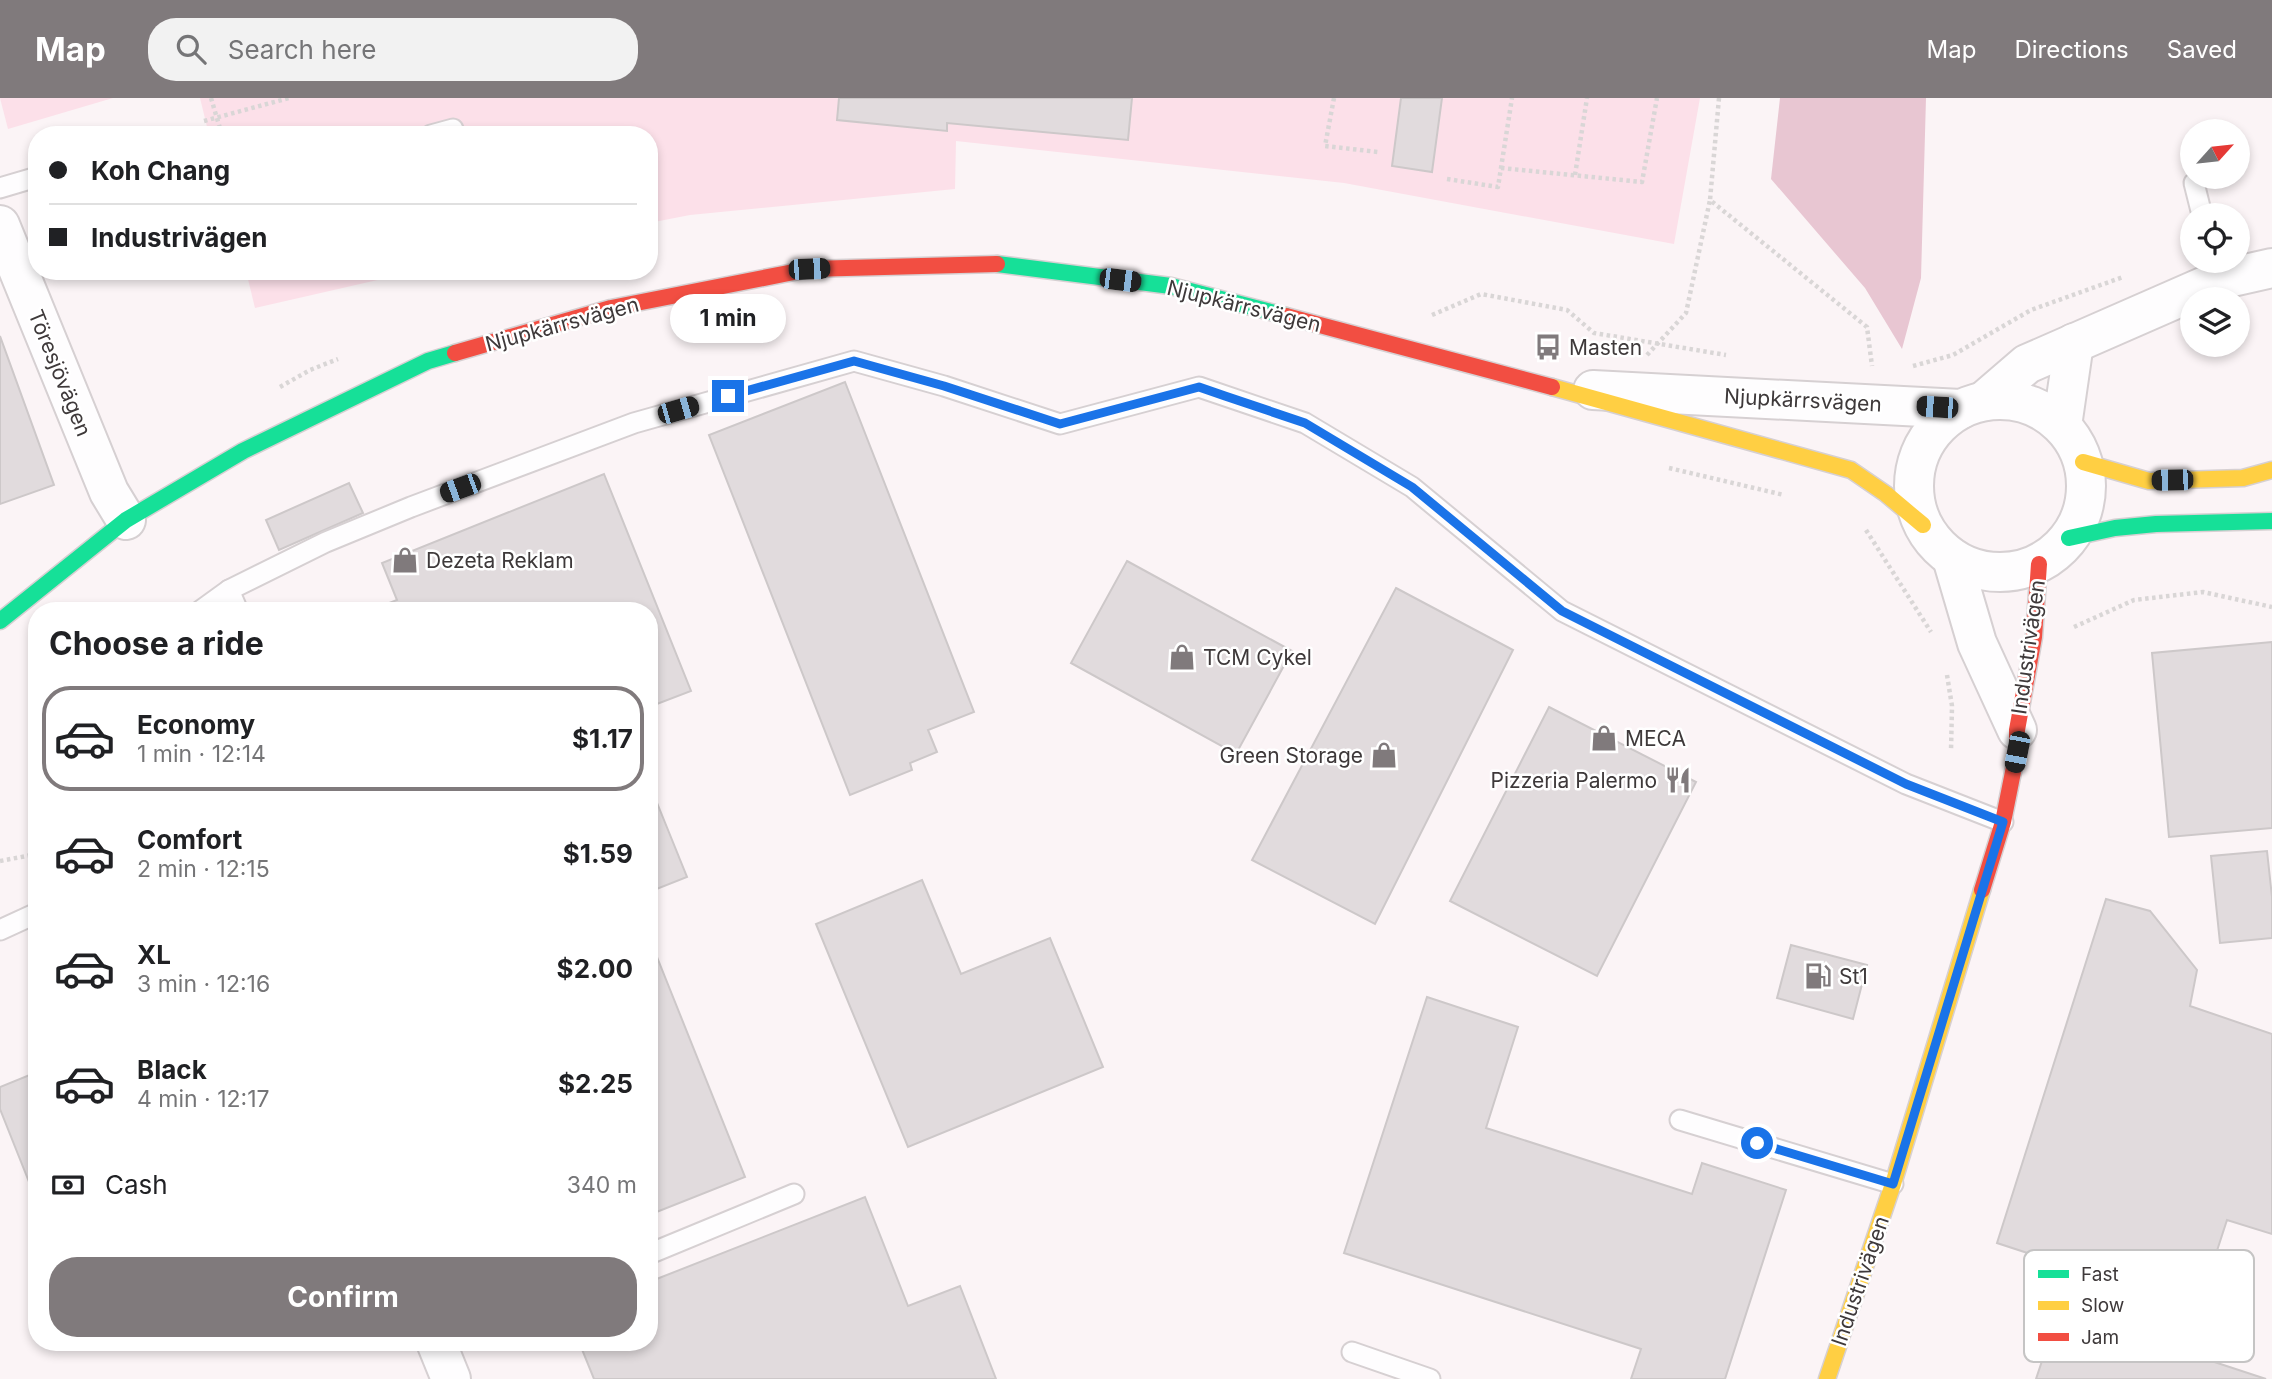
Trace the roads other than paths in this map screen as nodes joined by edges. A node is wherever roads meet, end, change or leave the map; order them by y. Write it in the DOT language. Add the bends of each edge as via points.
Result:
graph roads {
  1 [pos="28,180"];
  2 [pos="0,188"];
  3 [pos="0,225"];
  4 [pos="2272,268"];
  5 [pos="2250,269"];
  6 [pos="2210,273"];
  7 [pos="2074,343"];
  8 [pos="1561,389"];
  9 [pos="1973,405"];
  10 [pos="2062,426"];
  11 [pos="2083,462"];
  12 [pos="2272,470"];
  13 [pos="126,520"];
  14 [pos="2272,521"];
  15 [pos="1923,525"];
  16 [pos="2069,538"];
  17 [pos="1952,558"];
  18 [pos="2039,564"];
  19 [pos="229,590"];
  20 [pos="212,602"];
  21 [pos="234,602"];
  22 [pos="0,621"];
  23 [pos="2017,730"];
  24 [pos="2003,822"];
  25 [pos="28,917"];
  26 [pos="0,930"];
  27 [pos="1680,1120"];
  28 [pos="1893,1184"];
  29 [pos="794,1194"];
  30 [pos="658,1250"];
  31 [pos="440,1351"];
  32 [pos="1352,1352"];
  33 [pos="451,1379"];
  34 [pos="1430,1379"];
  35 [pos="1827,1379"];
  1 -- 2 [label="lane"];
  3 -- 13 [label="street, Töresjövägen" via="109,492"];
  4 -- 5 [label="street"];
  6 -- 7 [label="street"];
  7 -- 9 [label="street" via="2027,364"];
  7 -- 10 [label="street"];
  8 -- 9 [label="street, Njupkärrsvägen"];
  8 -- 13 [label="main road, Njupkärrsvägen" via="1171,286 993,264 809,269 611,308 428,361 243,451"];
  8 -- 15 [label="main road, Njupkärrsvägen" via="1851,470"];
  9 -- 10 [label="street" via="2006,400 2028,404"];
  9 -- 15 [label="street" via="1942,422 1918,458 1914,492"];
  10 -- 11 [label="street"];
  11 -- 12 [label="main road" via="2149,481 2243,478"];
  11 -- 16 [label="street" via="2086,497"];
  13 -- 22 [label="main road, Njupkärrsvägen"];
  14 -- 16 [label="main road" via="2156,524"];
  15 -- 17 [label="street" via="1935,544"];
  16 -- 18 [label="street"];
  17 -- 18 [label="street" via="1999,573"];
  17 -- 23 [label="street, Industrivägen" via="1977,643"];
  18 -- 23 [label="main road, Industrivägen" via="2034,636"];
  19 -- 20 [label="lane"];
  19 -- 21 [label="lane"];
  19 -- 24 [label="lane" via="411,507 653,418 854,361 1060,424 1199,387 1305,423 1402,481 1562,611 1906,784"];
  23 -- 24 [label="main road, Industrivägen"];
  24 -- 28 [label="main road, Industrivägen"];
  25 -- 26 [label="lane"];
  27 -- 28 [label="lane"];
  28 -- 35 [label="main road, Industrivägen"];
  29 -- 30 [label="lane"];
  31 -- 33 [label="street"];
  32 -- 34 [label="lane"];
}
